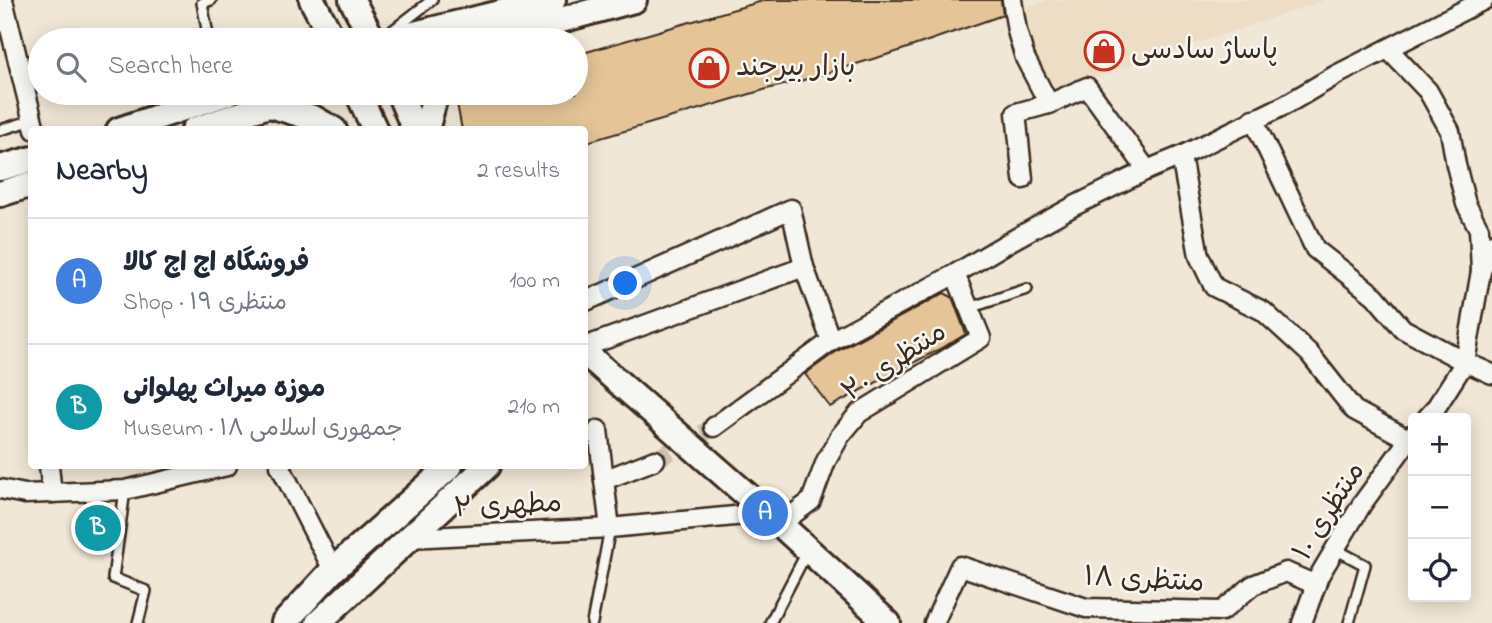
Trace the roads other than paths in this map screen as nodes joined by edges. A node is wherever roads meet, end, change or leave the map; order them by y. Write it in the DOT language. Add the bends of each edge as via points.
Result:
graph roads {
  1 [pos="4,0"];
  2 [pos="211,0"];
  3 [pos="312,0"];
  4 [pos="352,0"];
  5 [pos="432,0"];
  6 [pos="553,0"];
  7 [pos="634,0"];
  8 [pos="1012,0"];
  9 [pos="1484,0"];
  10 [pos="207,28"];
  11 [pos="327,28"];
  12 [pos="367,28"];
  13 [pos="395,28"];
  14 [pos="439,28"];
  15 [pos="532,28"];
  16 [pos="7,40"];
  17 [pos="1388,49"];
  18 [pos="1049,103"];
  19 [pos="191,105"];
  20 [pos="270,105"];
  21 [pos="364,105"];
  22 [pos="404,105"];
  23 [pos="433,105"];
  24 [pos="1254,119"];
  25 [pos="34,125"];
  26 [pos="130,126"];
  27 [pos="206,126"];
  28 [pos="327,126"];
  29 [pos="373,126"];
  30 [pos="413,126"];
  31 [pos="427,126"];
  32 [pos="0,130"];
  33 [pos="1181,156"];
  34 [pos="28,160"];
  35 [pos="0,168"];
  36 [pos="1147,170"];
  37 [pos="1023,179"];
  38 [pos="28,185"];
  39 [pos="0,194"];
  40 [pos="1492,244"];
  41 [pos="804,268"];
  42 [pos="1481,271"];
  43 [pos="955,274"];
  44 [pos="1027,289"];
  45 [pos="588,300"];
  46 [pos="969,308"];
  47 [pos="831,341"];
  48 [pos="588,359"];
  49 [pos="588,360"];
  50 [pos="1465,362"];
  51 [pos="1492,374"];
  52 [pos="1431,413"];
  53 [pos="714,427"];
  54 [pos="598,430"];
  55 [pos="1408,435"];
  56 [pos="1408,440"];
  57 [pos="655,460"];
  58 [pos="49,469"];
  59 [pos="214,469"];
  60 [pos="282,469"];
  61 [pos="443,469"];
  62 [pos="483,469"];
  63 [pos="604,480"];
  64 [pos="0,489"];
  65 [pos="125,490"];
  66 [pos="52,493"];
  67 [pos="773,518"];
  68 [pos="610,528"];
  69 [pos="409,538"];
  70 [pos="1335,549"];
  71 [pos="808,550"];
  72 [pos="333,570"];
  73 [pos="1316,585"];
  74 [pos="1089,616"];
  75 [pos="138,623"];
  76 [pos="284,623"];
  77 [pos="318,623"];
  78 [pos="592,623"];
  79 [pos="770,623"];
  80 [pos="888,623"];
  81 [pos="934,623"];
  82 [pos="1302,623"];
  83 [pos="1349,623"];
  1 -- 16 [label="street"];
  2 -- 10 [label="lane" via="202,3"];
  3 -- 11 [label="main road"];
  4 -- 12 [label="main road"];
  5 -- 13 [label="lane"];
  6 -- 14 [label="main road"];
  7 -- 15 [label="main road"];
  8 -- 18 [label="street" via="1025,58"];
  9 -- 17 [label="street"];
  16 -- 25 [label="street"];
  17 -- 24 [label="street"];
  17 -- 42 [label="street" via="1428,90 1450,131 1466,204 1479,229"];
  18 -- 36 [label="street" via="1087,87"];
  18 -- 37 [label="street" via="1016,113"];
  19 -- 26 [label="main road"];
  20 -- 27 [label="main road"];
  20 -- 28 [label="main road"];
  21 -- 29 [label="main road"];
  22 -- 30 [label="main road"];
  23 -- 31 [label="main road"];
  24 -- 33 [label="street"];
  24 -- 50 [label="street" via="1315,249 1375,296 1403,329"];
  25 -- 32 [label="lane"];
  33 -- 36 [label="street"];
  33 -- 55 [label="street" via="1199,256 1214,287 1263,312 1309,353 1354,410"];
  34 -- 35 [label="main road"];
  36 -- 43 [label="street"];
  38 -- 39 [label="main road"];
  40 -- 42 [label="street"];
  41 -- 45 [label="street" via="791,209"];
  41 -- 47 [label="street"];
  41 -- 48 [label="street"];
  42 -- 50 [label="street"];
  43 -- 46 [label="street, منتظری ۲۰"];
  43 -- 47 [label="street"];
  44 -- 46 [label="lane"];
  46 -- 67 [label="street, منتظری ۲۰" via="981,338 859,413 826,461 811,501"];
  47 -- 53 [label="street"];
  49 -- 67 [label="main road"];
  50 -- 51 [label="street"];
  50 -- 52 [label="street"];
  54 -- 63 [label="street"];
  56 -- 70 [label="street, منتظری ۱۰"];
  57 -- 63 [label="street"];
  58 -- 66 [label="street"];
  59 -- 65 [label="street"];
  60 -- 72 [label="street"];
  61 -- 72 [label="main road"];
  62 -- 69 [label="main road"];
  63 -- 68 [label="street"];
  64 -- 66 [label="street"];
  65 -- 66 [label="street"];
  65 -- 75 [label="lane" via="113,578 146,590"];
  67 -- 68 [label="street, مطهری ۲"];
  67 -- 71 [label="main road"];
  68 -- 69 [label="street, مطهری ۲"];
  68 -- 78 [label="lane"];
  69 -- 77 [label="main road"];
  70 -- 73 [label="street, منتظری ۱۰"];
  70 -- 83 [label="lane" via="1366,565"];
  71 -- 79 [label="lane"];
  71 -- 80 [label="main road"];
  72 -- 76 [label="main road"];
  73 -- 74 [label="street, منتظری ۱۸" via="1286,572 1253,585 1222,611"];
  73 -- 82 [label="street, منتظری ۱۰"];
  74 -- 81 [label="street, منتظری ۱۸" via="960,566"];
}
